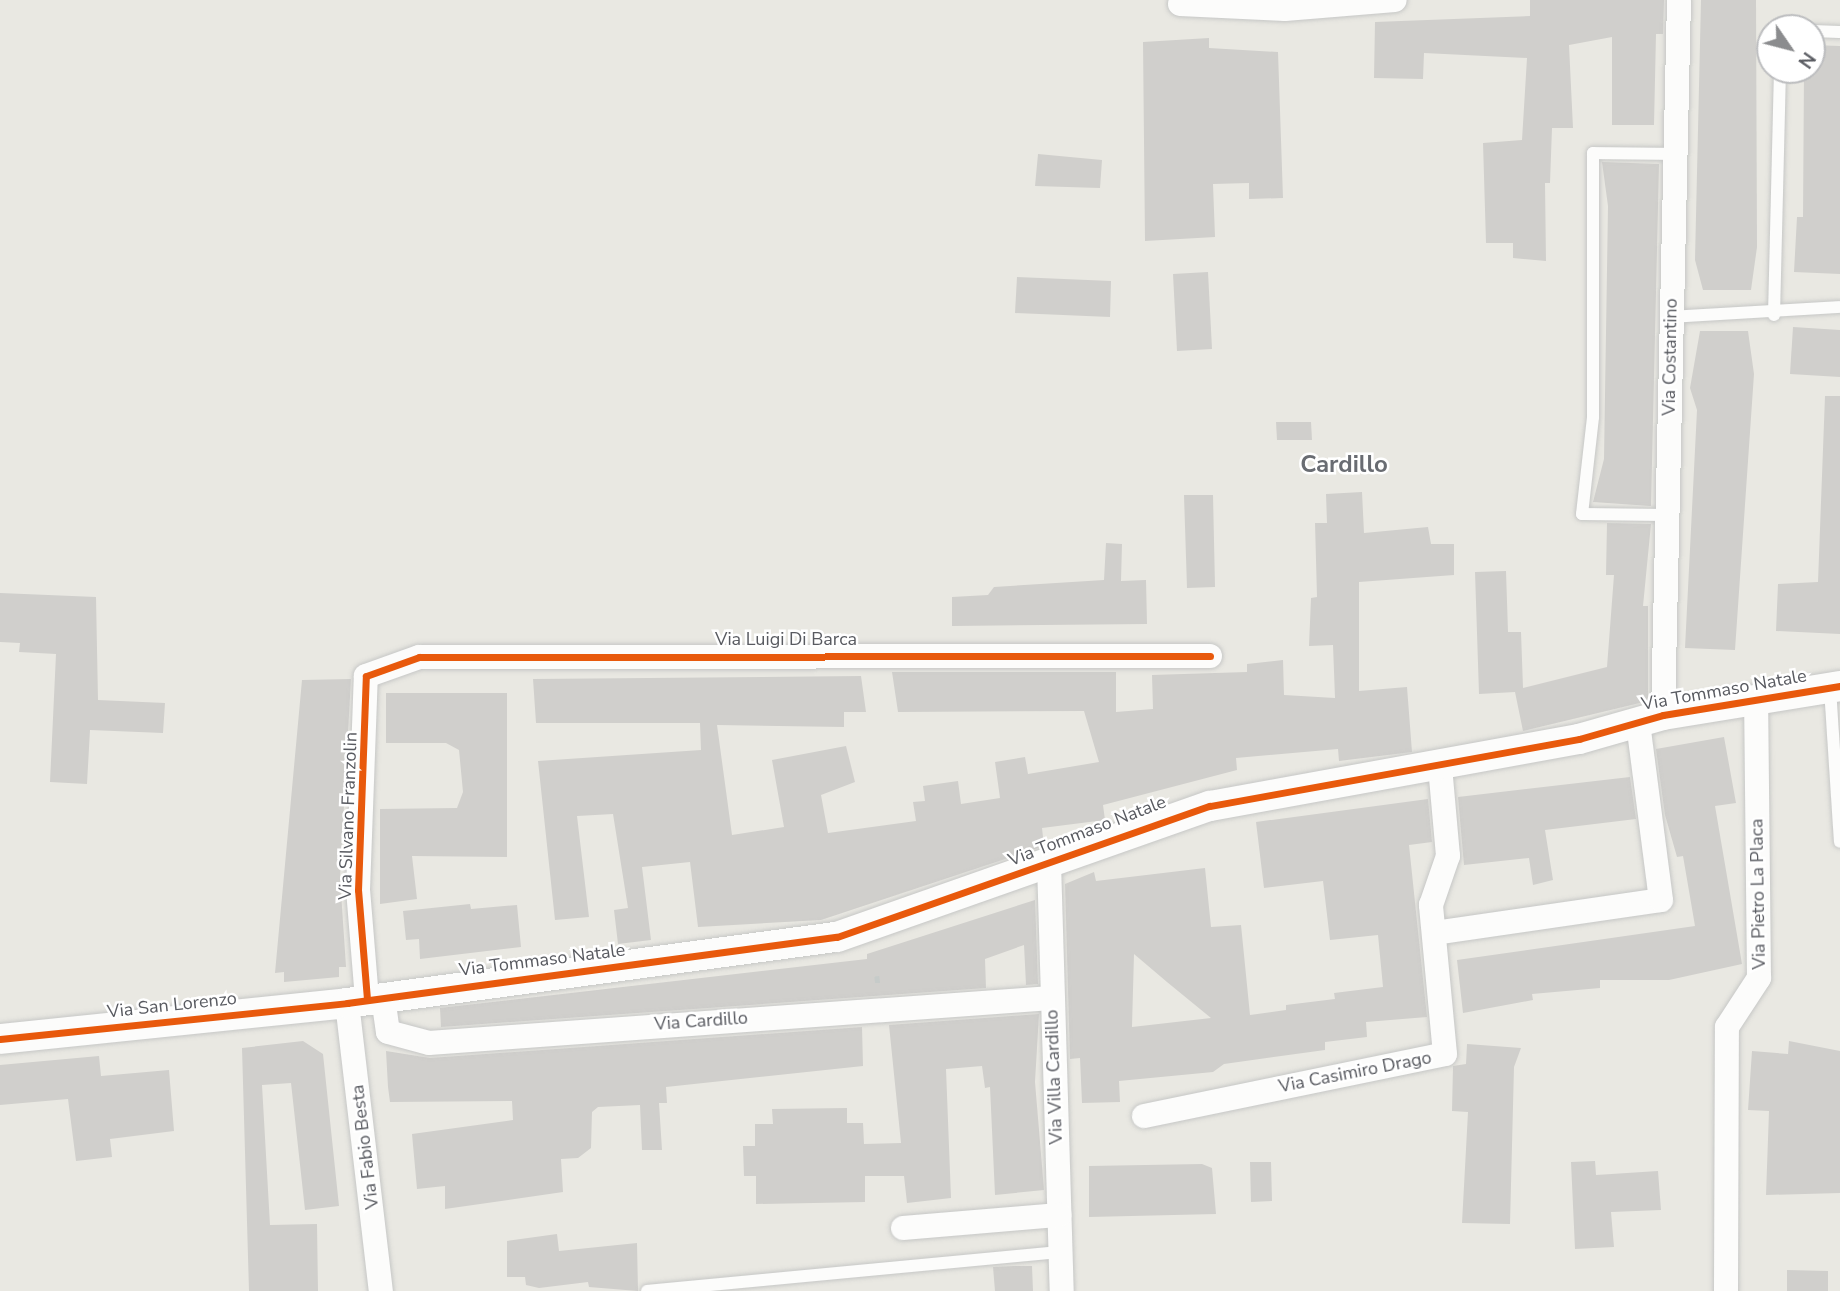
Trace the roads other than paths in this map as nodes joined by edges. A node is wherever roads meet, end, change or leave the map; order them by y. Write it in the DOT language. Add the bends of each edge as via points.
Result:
graph roads {
  1 [pos="1395,0"];
  2 [pos="1679,0"];
  3 [pos="1180,4"];
  4 [pos="1780,84"];
  5 [pos="1675,154"];
  6 [pos="1840,307"];
  7 [pos="1774,315"];
  8 [pos="1671,317"];
  9 [pos="1666,515"];
  10 [pos="1210,656"];
  11 [pos="366,676"];
  12 [pos="1835,687"];
  13 [pos="1756,698"];
  14 [pos="1650,718"];
  15 [pos="1440,766"];
  16 [pos="1840,842"];
  17 [pos="1049,863"];
  18 [pos="1435,933"];
  19 [pos="1051,998"];
  20 [pos="366,1000"];
  21 [pos="0,1039"];
  22 [pos="1144,1116"];
  23 [pos="1059,1215"];
  24 [pos="903,1228"];
  25 [pos="1061,1252"];
  26 [pos="381,1291"];
  27 [pos="647,1291"];
  28 [pos="1062,1291"];
  29 [pos="1726,1291"];
  1 -- 3 [label="street" via="1285,9"];
  2 -- 5 [label="street, Via Costantino"];
  4 -- 7 [label="lane"];
  5 -- 8 [label="street, Via Costantino"];
  5 -- 9 [label="lane" via="1593,153 1594,417 1582,514"];
  6 -- 7 [label="lane"];
  7 -- 8 [label="lane"];
  8 -- 9 [label="street, Via Costantino"];
  9 -- 14 [label="street, Via Costantino"];
  10 -- 11 [label="street, Via Luigi Di Barca" via="419,657"];
  11 -- 20 [label="street, Via Silvano Franzolin" via="358,890"];
  12 -- 13 [label="street, Via Tommaso Natale"];
  12 -- 16 [label="lane"];
  13 -- 14 [label="street, Via Tommaso Natale"];
  13 -- 29 [label="street, Via Pietro La Placa" via="1759,978 1727,1027"];
  14 -- 15 [label="street, Via Tommaso Natale"];
  14 -- 18 [label="street" via="1661,900"];
  15 -- 17 [label="street, Via Tommaso Natale" via="1199,808"];
  15 -- 18 [label="street, Via Casimiro Drago" via="1448,856 1431,905"];
  17 -- 19 [label="street, Via Villa Cardillo"];
  17 -- 20 [label="street, Via Tommaso Natale" via="837,937"];
  18 -- 22 [label="street, Via Casimiro Drago" via="1444,1054"];
  19 -- 20 [label="street, Via Cardillo" via="429,1043 388,1032"];
  19 -- 23 [label="street, Via Villa Cardillo"];
  20 -- 21 [label="street, Via San Lorenzo"];
  20 -- 26 [label="street, Via Fabio Besta"];
  23 -- 24 [label="street"];
  23 -- 25 [label="street, Via Villa Cardillo"];
  25 -- 27 [label="lane"];
  25 -- 28 [label="street, Via Villa Cardillo"];
}
